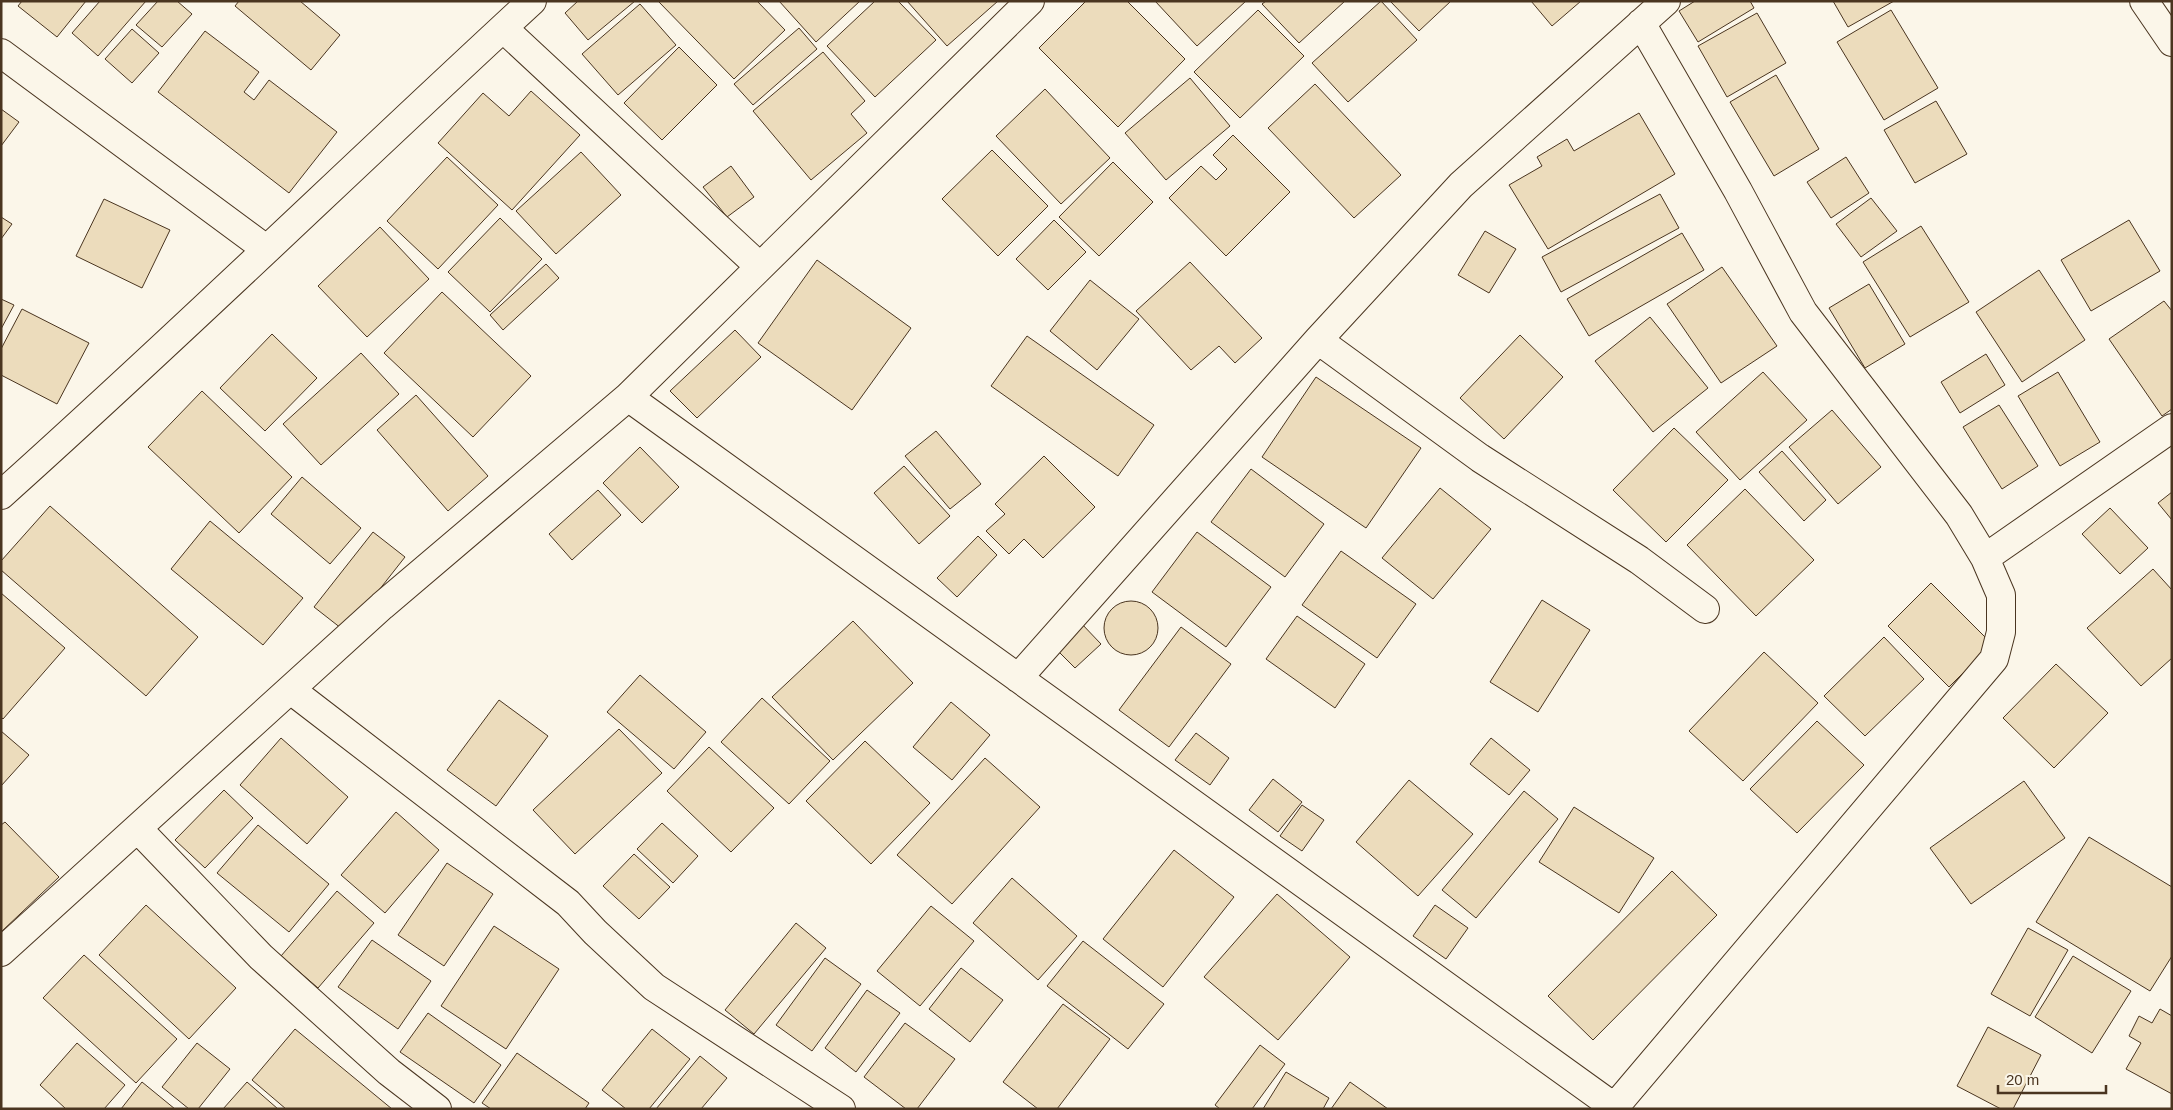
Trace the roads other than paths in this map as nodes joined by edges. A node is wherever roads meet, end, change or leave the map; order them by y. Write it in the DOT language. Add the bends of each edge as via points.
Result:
graph roads {
  1 [pos="532,1"];
  2 [pos="1030,1"];
  3 [pos="1666,1"];
  4 [pos="2144,1"];
  5 [pos="1642,23"];
  6 [pos="503,28"];
  7 [pos="2172,42"];
  8 [pos="1,53"];
  9 [pos="266,249"];
  10 [pos="760,268"];
  11 [pos="1318,340"];
  12 [pos="628,397"];
  13 [pos="2172,428"];
  14 [pos="1,495"];
  15 [pos="1985,558"];
  16 [pos="1705,609"];
  17 [pos="1018,678"];
  18 [pos="291,690"];
  19 [pos="138,829"];
  20 [pos="1,952"];
  21 [pos="1614,1108"];
  22 [pos="437,1109"];
  23 [pos="841,1109"];
  1 -- 6 [label="street"];
  2 -- 10 [label="street"];
  3 -- 5 [label="street"];
  4 -- 7 [label="street"];
  5 -- 11 [label="street" via="1461,185"];
  5 -- 15 [label="street" via="1803,312 1959,515"];
  6 -- 9 [label="street"];
  6 -- 10 [label="street"];
  8 -- 9 [label="street"];
  9 -- 14 [label="street" via="118,390"];
  10 -- 12 [label="street"];
  11 -- 16 [label="street" via="1480,458 1639,560"];
  11 -- 17 [label="street"];
  12 -- 17 [label="street"];
  12 -- 18 [label="street" via="382,606"];
  13 -- 15 [label="street"];
  15 -- 21 [label="street" via="2001,594 2001,632 1994,659"];
  17 -- 21 [label="street"];
  18 -- 19 [label="street"];
  18 -- 23 [label="street" via="568,903 654,987"];
  19 -- 20 [label="street"];
  19 -- 22 [label="street" via="261,957 389,1072"];
}
